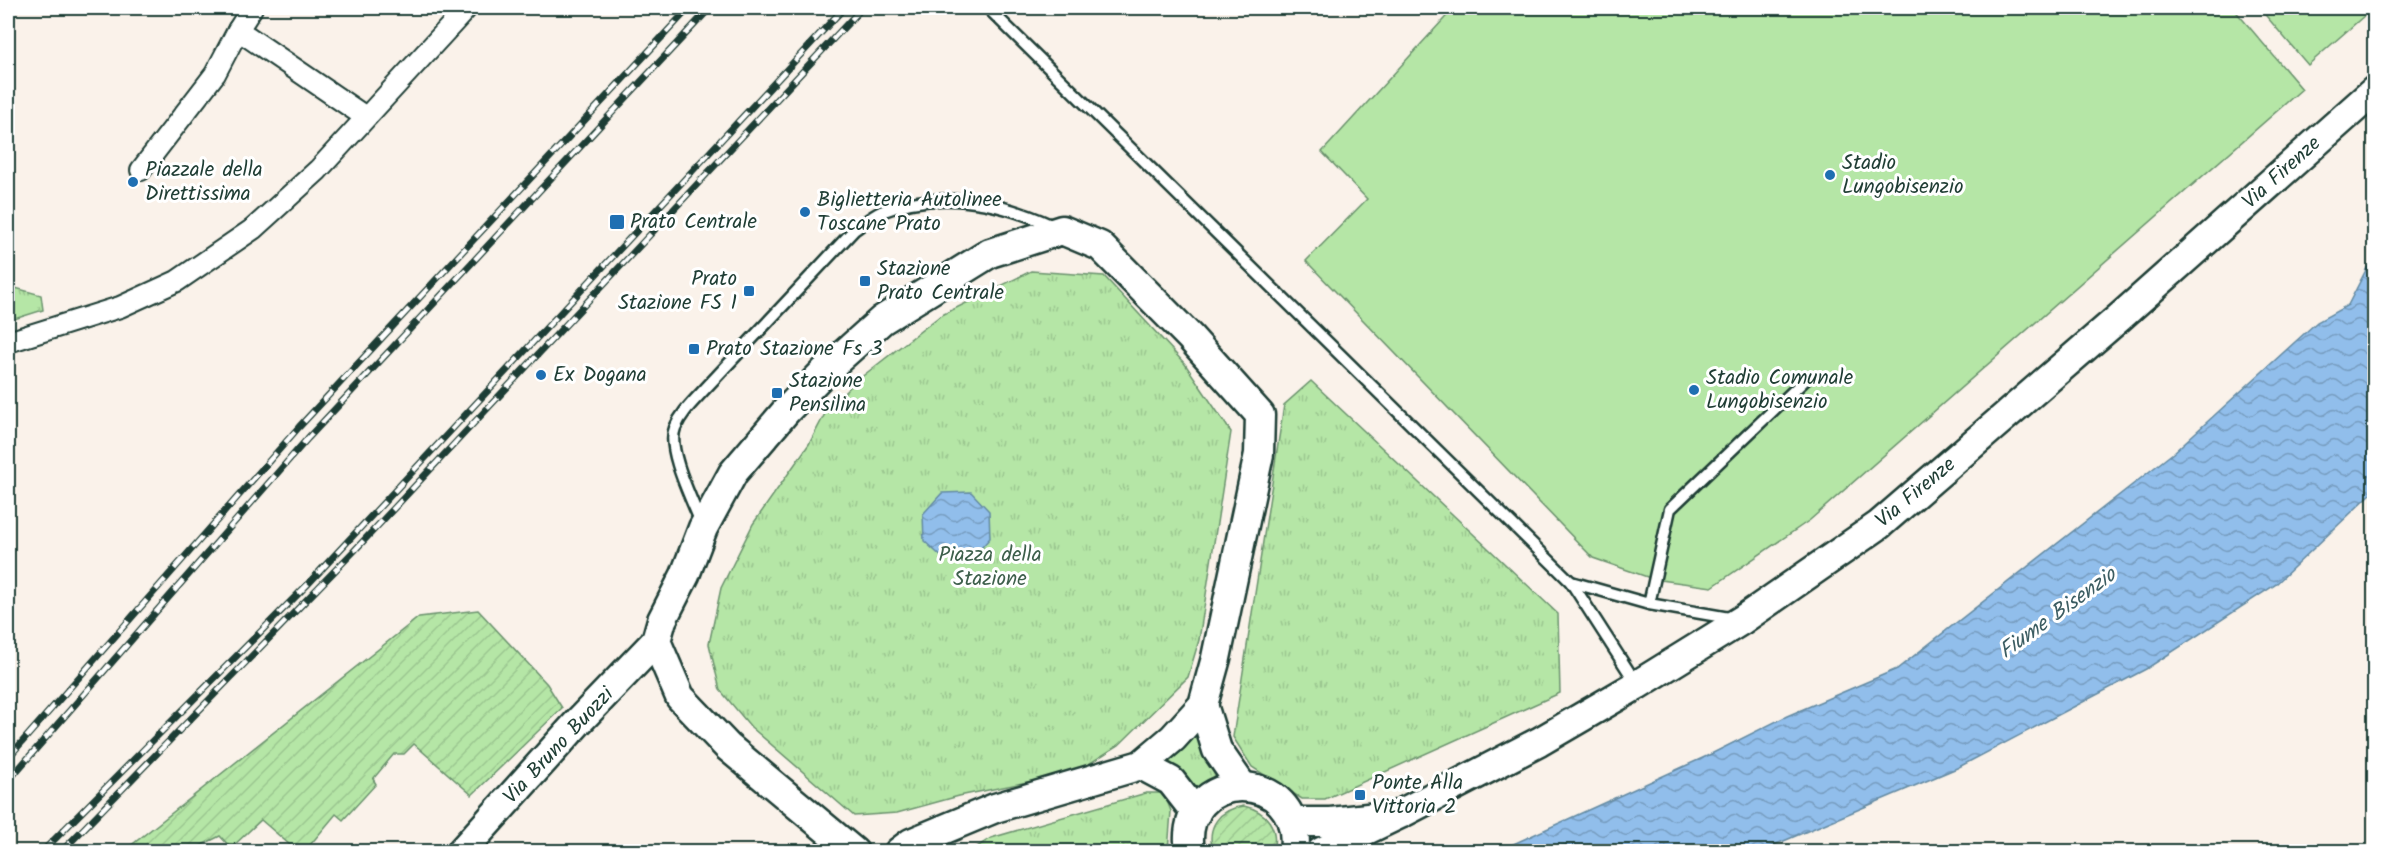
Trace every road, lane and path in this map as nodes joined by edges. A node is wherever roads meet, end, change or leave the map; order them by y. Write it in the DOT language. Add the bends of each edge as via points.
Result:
graph roads {
  1 [pos="252,8"];
  2 [pos="467,8"];
  3 [pos="988,8"];
  4 [pos="238,30"];
  5 [pos="2374,91"];
  6 [pos="364,116"];
  7 [pos="141,170"];
  8 [pos="1062,230"];
  9 [pos="8,342"];
  10 [pos="1806,379"];
  11 [pos="703,528"];
  12 [pos="1572,582"];
  13 [pos="1648,604"];
  14 [pos="1742,620"];
  15 [pos="656,642"];
  16 [pos="1637,685"];
  17 [pos="1203,705"];
  18 [pos="1141,765"];
  19 [pos="1242,786"];
  20 [pos="1196,813"];
  21 [pos="1400,814"];
  22 [pos="1292,822"];
  23 [pos="1190,851"];
  24 [pos="462,852"];
  25 [pos="854,852"];
  26 [pos="899,852"];
  27 [pos="1294,852"];
  28 [pos="1321,852"];
  1 -- 4 [label="street"];
  2 -- 6 [label="street"];
  3 -- 12 [label="lane"];
  4 -- 6 [label="street"];
  4 -- 7 [label="street" via="215,74"];
  5 -- 14 [label="street, Via Firenze" via="2112,325 1879,525"];
  6 -- 9 [label="street" via="318,170 253,229 177,282 120,307"];
  8 -- 11 [label="street" via="990,254 882,320 824,372 775,424 733,473"];
  8 -- 11 [label="lane" via="1017,210 964,200 907,204 879,213 854,230 703,391 674,430 674,448"];
  8 -- 17 [label="street" via="1100,246 1190,337 1260,416 1259,454"];
  10 -- 13 [label="lane" via="1670,509"];
  11 -- 15 [label="street"];
  12 -- 13 [label="lane"];
  12 -- 16 [label="lane"];
  13 -- 14 [label="lane"];
  14 -- 16 [label="street, Via Firenze"];
  15 -- 24 [label="street, Via Bruno Buozzi"];
  15 -- 25 [label="street" via="680,697 728,747"];
  16 -- 21 [label="street, Via Firenze" via="1539,742"];
  17 -- 18 [label="street"];
  17 -- 19 [label="street" via="1217,750"];
  18 -- 20 [label="street" via="1171,781"];
  18 -- 26 [label="street" via="995,808 911,843"];
  19 -- 20 [label="street" via="1215,793"];
  19 -- 22 [label="street" via="1258,788 1273,796"];
  20 -- 23 [label="street" via="1188,838"];
  21 -- 22 [label="street, Via Firenze"];
  21 -- 28 [label="street, Via Firenze"];
  22 -- 27 [label="street"];
}
